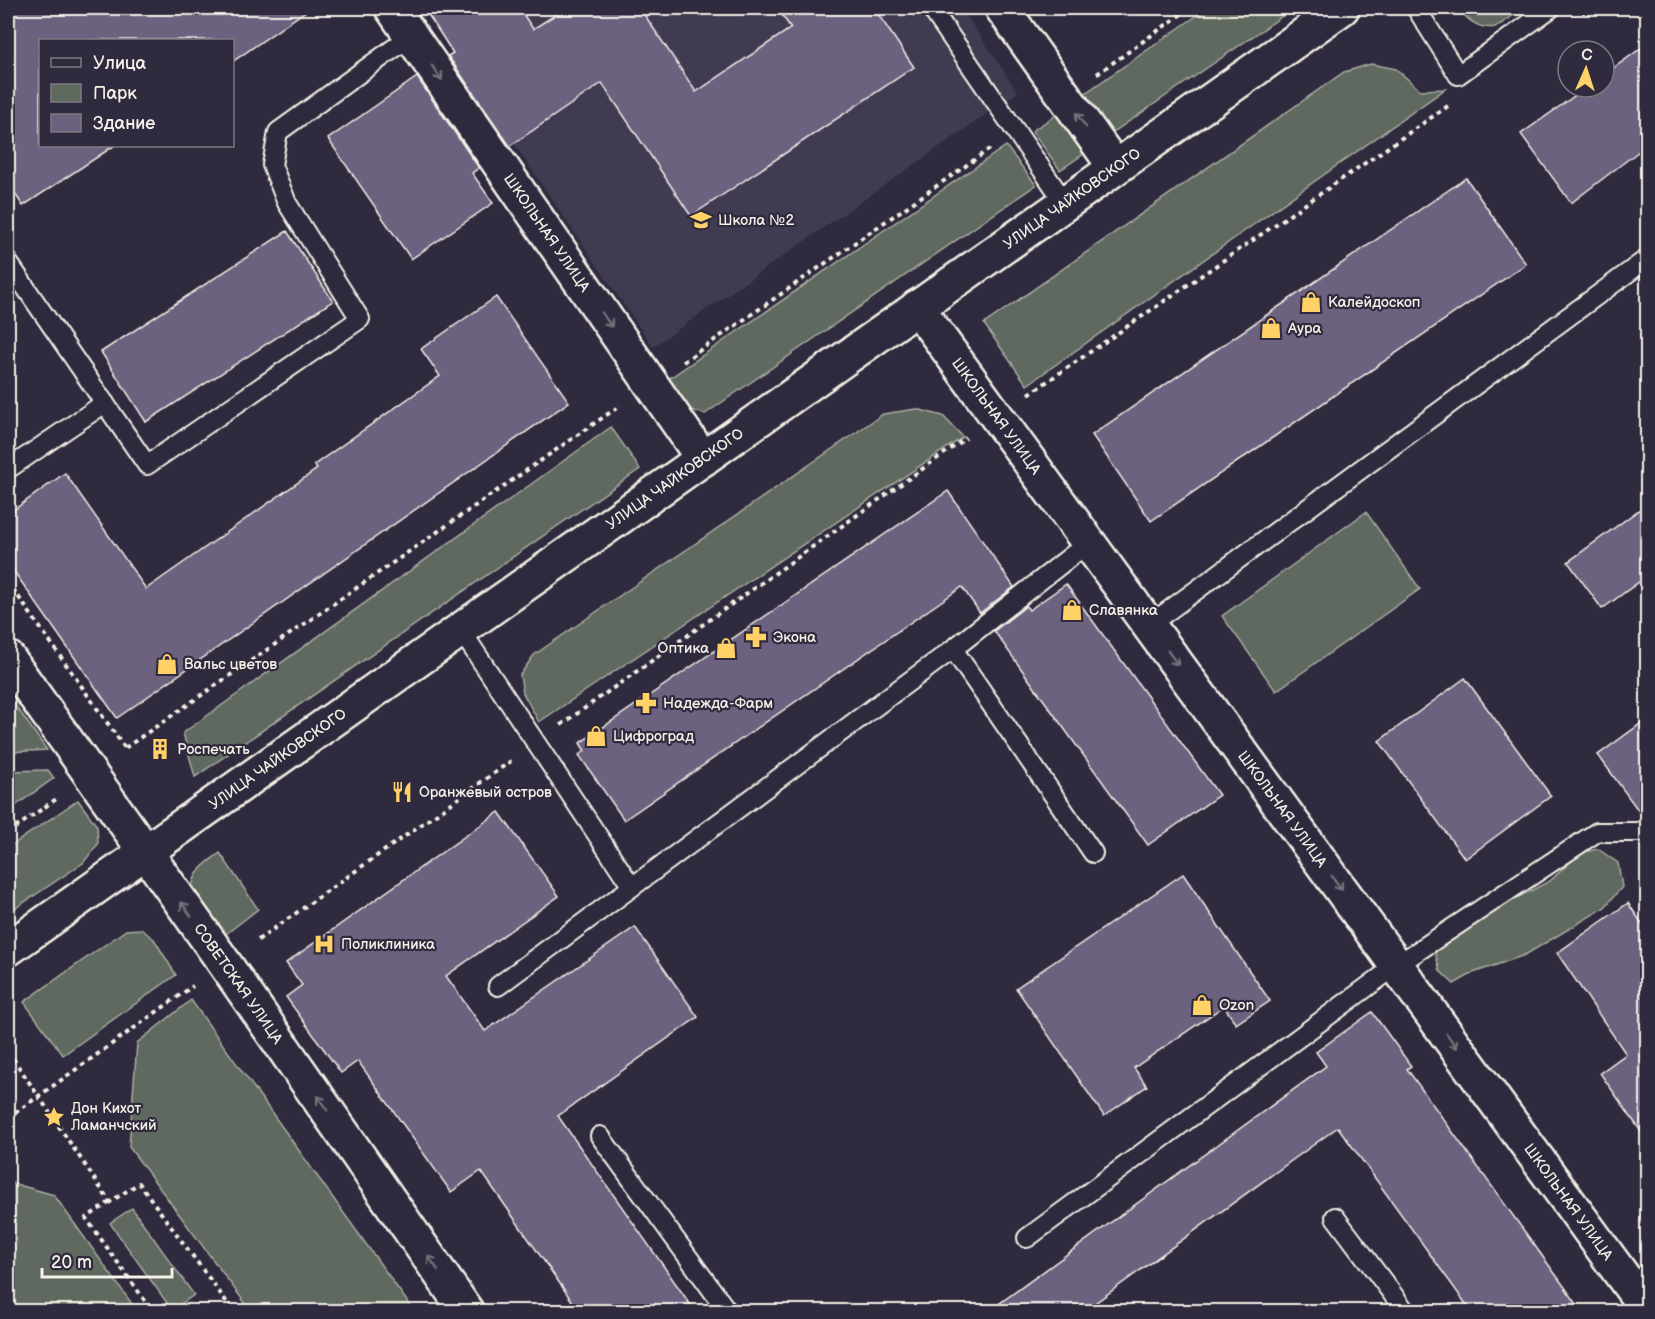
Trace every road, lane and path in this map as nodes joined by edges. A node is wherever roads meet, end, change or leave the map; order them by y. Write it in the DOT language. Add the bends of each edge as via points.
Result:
graph roads {
  1 [pos="392,8"];
  2 [pos="931,8"];
  3 [pos="1002,8"];
  4 [pos="1342,8"];
  5 [pos="1416,8"];
  6 [pos="1551,8"];
  7 [pos="1590,8"];
  8 [pos="1580,14"];
  9 [pos="411,36"];
  10 [pos="1454,101"];
  11 [pos="1115,167"];
  12 [pos="1065,203"];
  13 [pos="1647,258"];
  14 [pos="8,262"];
  15 [pos="917,307"];
  16 [pos="105,403"];
  17 [pos="997,416"];
  18 [pos="703,459"];
  19 [pos="8,469"];
  20 [pos="1089,542"];
  21 [pos="1149,625"];
  22 [pos="460,629"];
  23 [pos="953,650"];
  24 [pos="8,658"];
  25 [pos="534,744"];
  26 [pos="1647,827"];
  27 [pos="144,852"];
  28 [pos="1093,853"];
  29 [pos="632,887"];
  30 [pos="8,949"];
  31 [pos="225,964"];
  32 [pos="1397,965"];
  33 [pos="498,986"];
  34 [pos="8,1051"];
  35 [pos="37,1098"];
  36 [pos="8,1118"];
  37 [pos="600,1136"];
  38 [pos="110,1202"];
  39 [pos="1335,1217"];
  40 [pos="1027,1238"];
  41 [pos="153,1311"];
  42 [pos="234,1311"];
  43 [pos="467,1311"];
  44 [pos="728,1311"];
  45 [pos="1407,1311"];
  46 [pos="1647,1311"];
  1 -- 9 [label="street, ШКОЛЬНАЯ УЛИЦА"];
  2 -- 12 [label="lane"];
  11 -- 3 [label="street, one-way"];
  4 -- 11 [label="street, УЛИЦА ЧАЙКОВСКОГО"];
  5 -- 6 [label="lane" via="1458,75"];
  7 -- 8 [label="path"];
  9 -- 16 [label="lane" via="279,132 272,165 287,203 360,319 147,465"];
  9 -- 18 [label="street, ШКОЛЬНАЯ УЛИЦА, one-way"];
  10 -- 17 [label="path"];
  11 -- 12 [label="street, УЛИЦА ЧАЙКОВСКОГО"];
  12 -- 15 [label="street, УЛИЦА ЧАЙКОВСКОГО"];
  13 -- 21 [label="lane"];
  14 -- 16 [label="lane"];
  15 -- 17 [label="street, ШКОЛЬНАЯ УЛИЦА"];
  15 -- 18 [label="street, УЛИЦА ЧАЙКОВСКОГО"];
  16 -- 19 [label="lane"];
  17 -- 20 [label="street, ШКОЛЬНАЯ УЛИЦА"];
  17 -- 25 [label="path"];
  18 -- 22 [label="street, УЛИЦА ЧАЙКОВСКОГО"];
  20 -- 21 [label="street, ШКОЛЬНАЯ УЛИЦА"];
  20 -- 23 [label="lane"];
  21 -- 32 [label="street, ШКОЛЬНАЯ УЛИЦА, one-way"];
  22 -- 25 [label="lane"];
  22 -- 27 [label="street, УЛИЦА ЧАЙКОВСКОГО"];
  23 -- 28 [label="lane"];
  23 -- 29 [label="lane"];
  24 -- 27 [label="street, СОВЕТСКАЯ УЛИЦА"];
  25 -- 29 [label="lane"];
  25 -- 31 [label="path"];
  26 -- 32 [label="lane" via="1640,832 1597,832"];
  27 -- 30 [label="street, УЛИЦА ЧАЙКОВСКОГО"];
  31 -- 27 [label="street, СОВЕТСКАЯ УЛИЦА, one-way"];
  29 -- 33 [label="lane"];
  31 -- 35 [label="path"];
  43 -- 31 [label="street, СОВЕТСКАЯ УЛИЦА, one-way"];
  32 -- 40 [label="lane"];
  32 -- 46 [label="street, ШКОЛЬНАЯ УЛИЦА, one-way"];
  34 -- 35 [label="path"];
  35 -- 36 [label="path"];
  35 -- 38 [label="path"];
  37 -- 44 [label="lane"];
  38 -- 41 [label="path" via="86,1218"];
  38 -- 42 [label="path" via="139,1183"];
  39 -- 45 [label="lane"];
}
